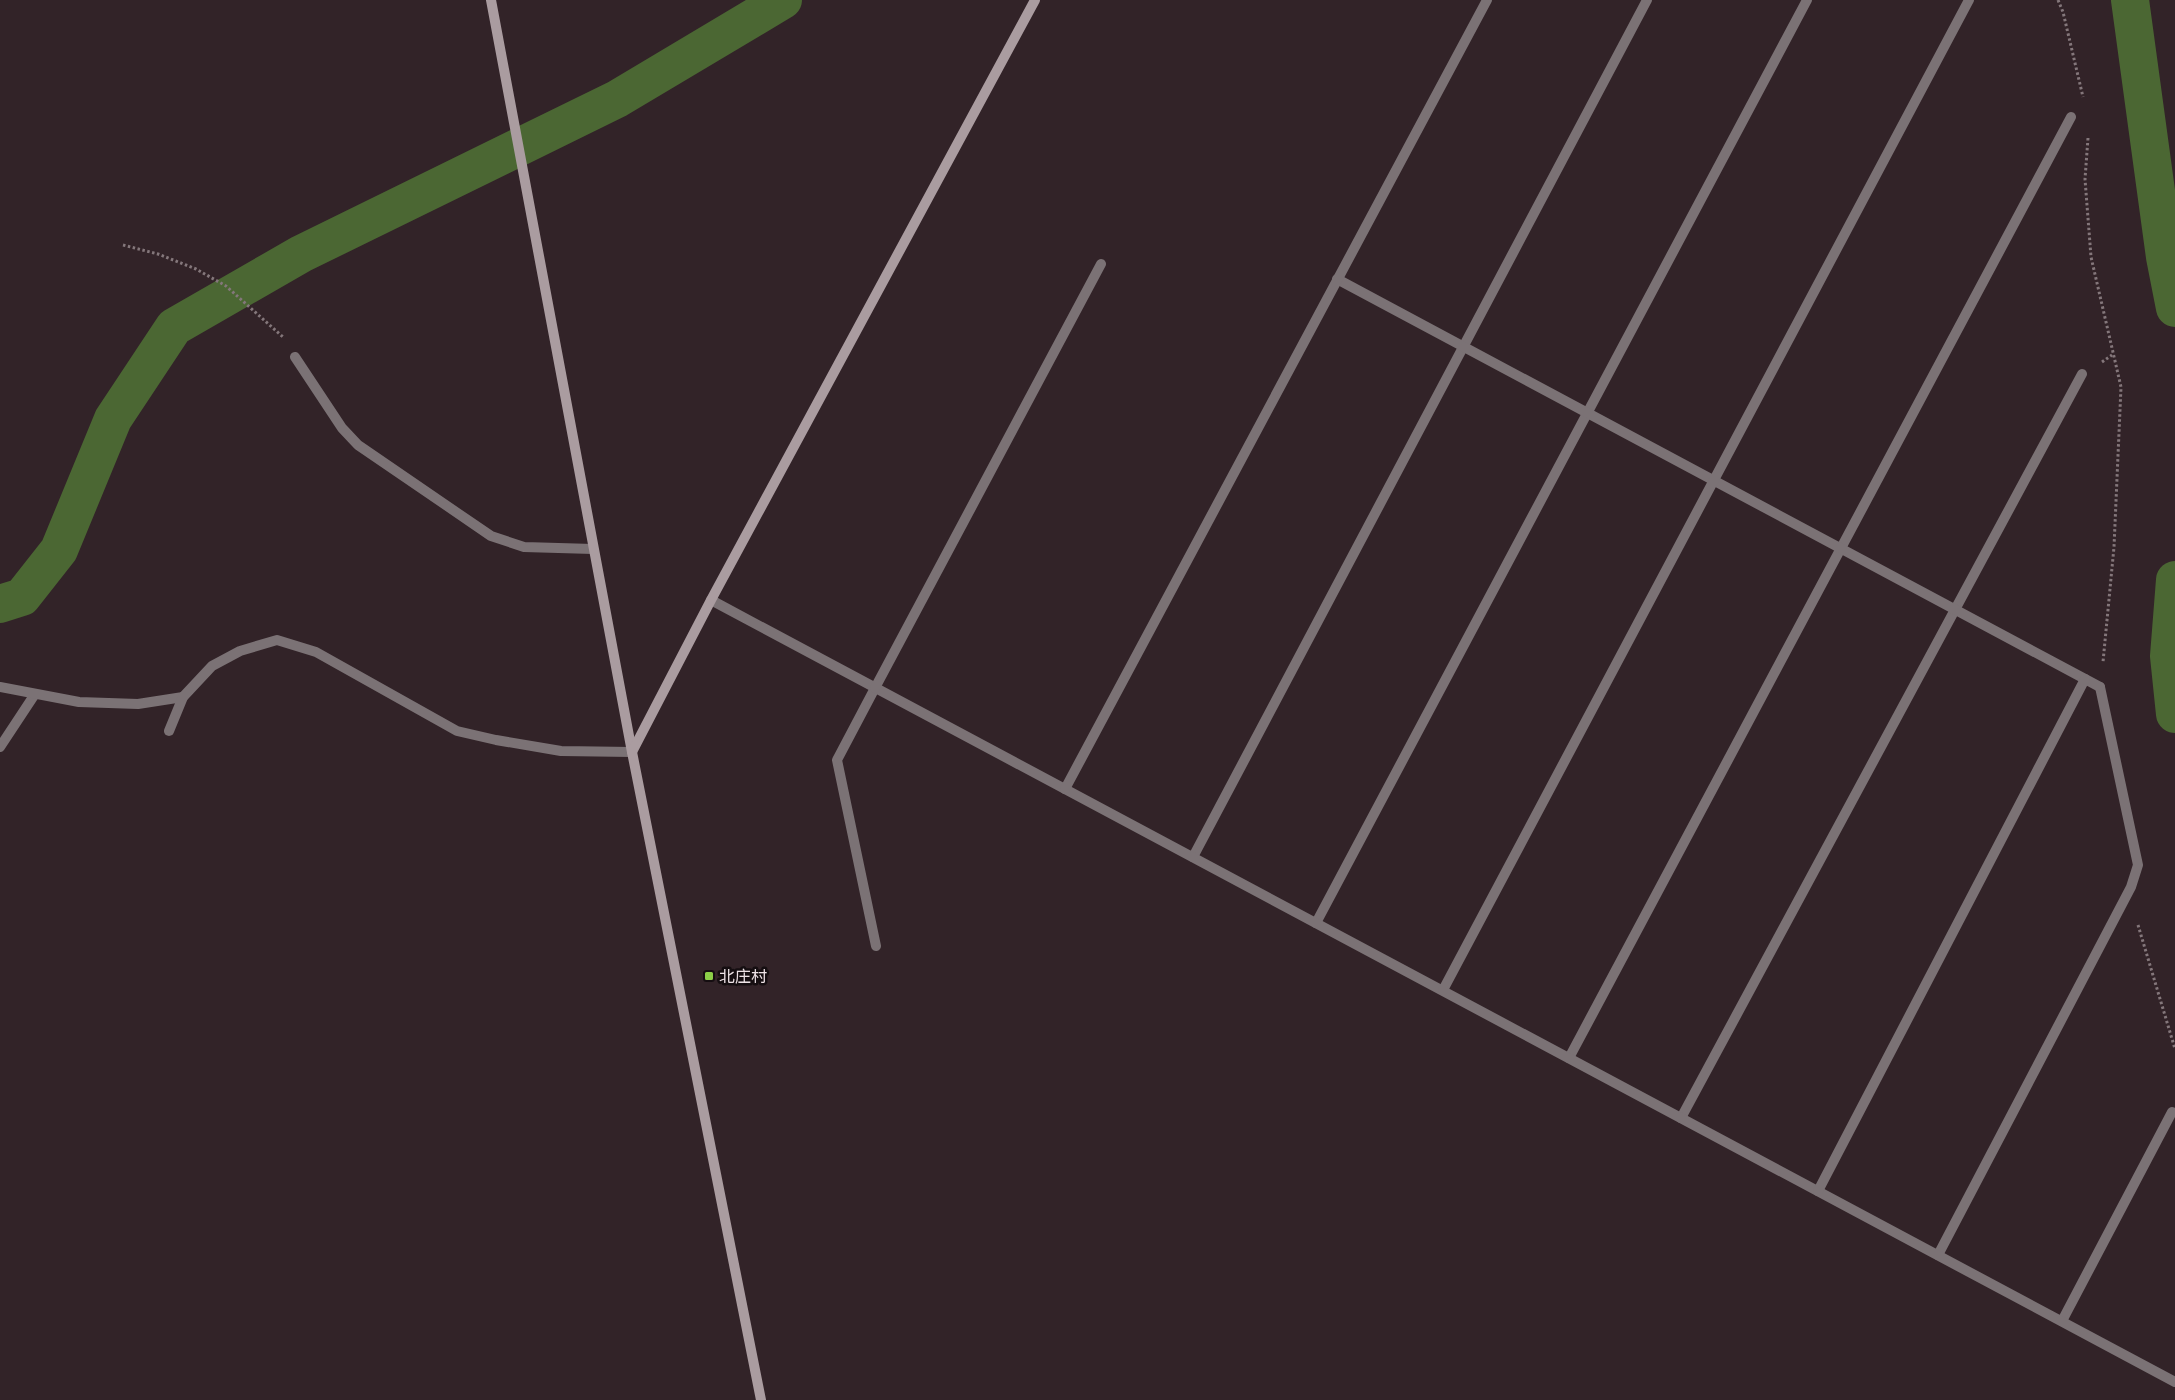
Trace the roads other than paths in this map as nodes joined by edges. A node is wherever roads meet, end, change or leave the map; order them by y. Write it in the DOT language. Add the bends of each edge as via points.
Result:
graph roads {
  1 [pos="491,0"];
  2 [pos="1035,0"];
  3 [pos="1487,0"];
  4 [pos="1647,0"];
  5 [pos="1807,0"];
  6 [pos="1969,0"];
  7 [pos="2071,117"];
  8 [pos="1101,264"];
  9 [pos="1337,279"];
  10 [pos="1464,347"];
  11 [pos="295,357"];
  12 [pos="2082,374"];
  13 [pos="1587,413"];
  14 [pos="1714,480"];
  15 [pos="593,549"];
  16 [pos="1841,549"];
  17 [pos="711,600"];
  18 [pos="1955,610"];
  19 [pos="2085,680"];
  20 [pos="0,687"];
  21 [pos="875,688"];
  22 [pos="35,694"];
  23 [pos="183,697"];
  24 [pos="169,731"];
  25 [pos="0,747"];
  26 [pos="632,752"];
  27 [pos="1065,789"];
  28 [pos="1193,857"];
  29 [pos="1316,923"];
  30 [pos="876,946"];
  31 [pos="1443,990"];
  32 [pos="1569,1058"];
  33 [pos="2172,1112"];
  34 [pos="1681,1118"];
  35 [pos="1818,1191"];
  36 [pos="1938,1255"];
  37 [pos="2062,1322"];
  38 [pos="2175,1382"];
  39 [pos="761,1400"];
  1 -- 15 [label="street"];
  2 -- 17 [label="street"];
  3 -- 9 [label="street"];
  4 -- 10 [label="street"];
  5 -- 13 [label="street"];
  6 -- 14 [label="street"];
  7 -- 16 [label="street"];
  8 -- 21 [label="street"];
  9 -- 10 [label="street"];
  9 -- 27 [label="street"];
  10 -- 13 [label="street"];
  10 -- 28 [label="street"];
  11 -- 15 [label="street" via="342,428 358,445 491,536 524,548"];
  12 -- 18 [label="street"];
  13 -- 14 [label="street"];
  13 -- 29 [label="street"];
  14 -- 16 [label="street"];
  14 -- 31 [label="street"];
  15 -- 26 [label="street"];
  16 -- 18 [label="street"];
  16 -- 32 [label="street"];
  17 -- 21 [label="street"];
  17 -- 26 [label="street"];
  18 -- 19 [label="street"];
  18 -- 34 [label="street"];
  19 -- 35 [label="street"];
  19 -- 36 [label="street" via="2100,687 2138,865 2131,887"];
  20 -- 22 [label="street"];
  21 -- 27 [label="street"];
  21 -- 30 [label="street" via="837,760"];
  22 -- 23 [label="street" via="79,702 138,704"];
  22 -- 25 [label="street"];
  23 -- 24 [label="street"];
  23 -- 26 [label="street" via="212,666 240,651 277,640 316,652 457,731 561,751"];
  26 -- 39 [label="street"];
  27 -- 28 [label="street"];
  28 -- 29 [label="street"];
  29 -- 31 [label="street"];
  31 -- 32 [label="street"];
  32 -- 34 [label="street"];
  33 -- 37 [label="street"];
  34 -- 35 [label="street"];
  35 -- 36 [label="street"];
  36 -- 37 [label="street"];
  37 -- 38 [label="street"];
}
